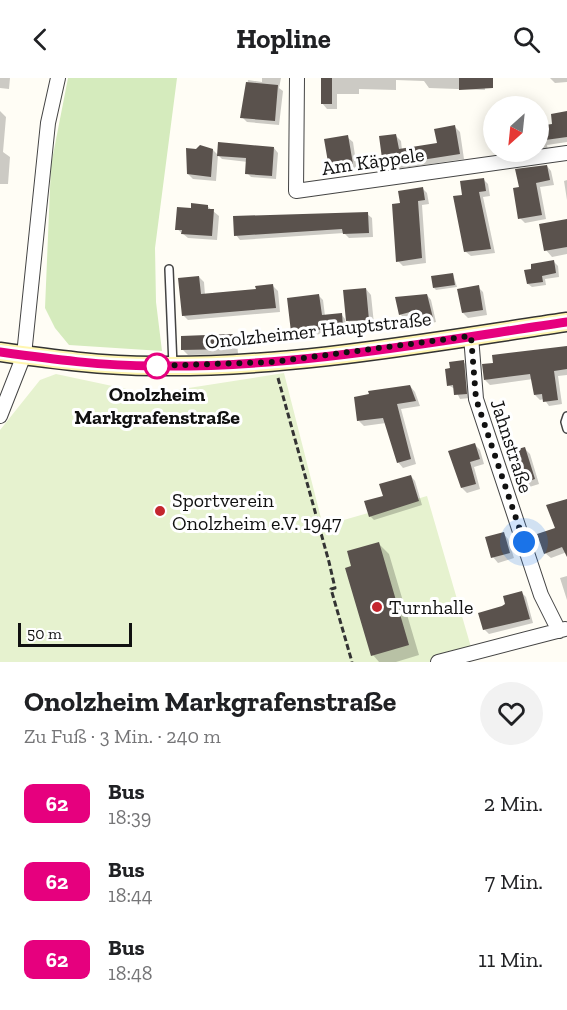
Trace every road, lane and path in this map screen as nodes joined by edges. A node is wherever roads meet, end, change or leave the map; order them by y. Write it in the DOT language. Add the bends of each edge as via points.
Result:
graph roads {
  1 [pos="58,78"];
  2 [pos="297,78"];
  3 [pos="567,153"];
  4 [pos="169,269"];
  5 [pos="567,322"];
  6 [pos="471,336"];
  7 [pos="0,352"];
  8 [pos="24,355"];
  9 [pos="273,362"];
  10 [pos="173,366"];
  11 [pos="0,416"];
  12 [pos="567,416"];
  13 [pos="567,429"];
  14 [pos="563,629"];
  15 [pos="352,662"];
  16 [pos="438,662"];
  1 -- 8 [label="street" via="48,123"];
  2 -- 3 [label="street, Am Käppele" via="296,191"];
  4 -- 10 [label="lane"];
  5 -- 6 [label="main road, Onolzheimer Hauptstraße"];
  6 -- 9 [label="main road, Onolzheimer Hauptstraße"];
  6 -- 14 [label="street, Jahnstraße" via="476,399 542,595"];
  7 -- 8 [label="main road, Onolzheimer Hauptstraße"];
  8 -- 10 [label="main road, Onolzheimer Hauptstraße"];
  8 -- 11 [label="street"];
  9 -- 10 [label="main road, Onolzheimer Hauptstraße"];
  9 -- 15 [label="path" via="329,562 335,588 331,589"];
  12 -- 13 [label="lane"];
  14 -- 16 [label="street"];
}
